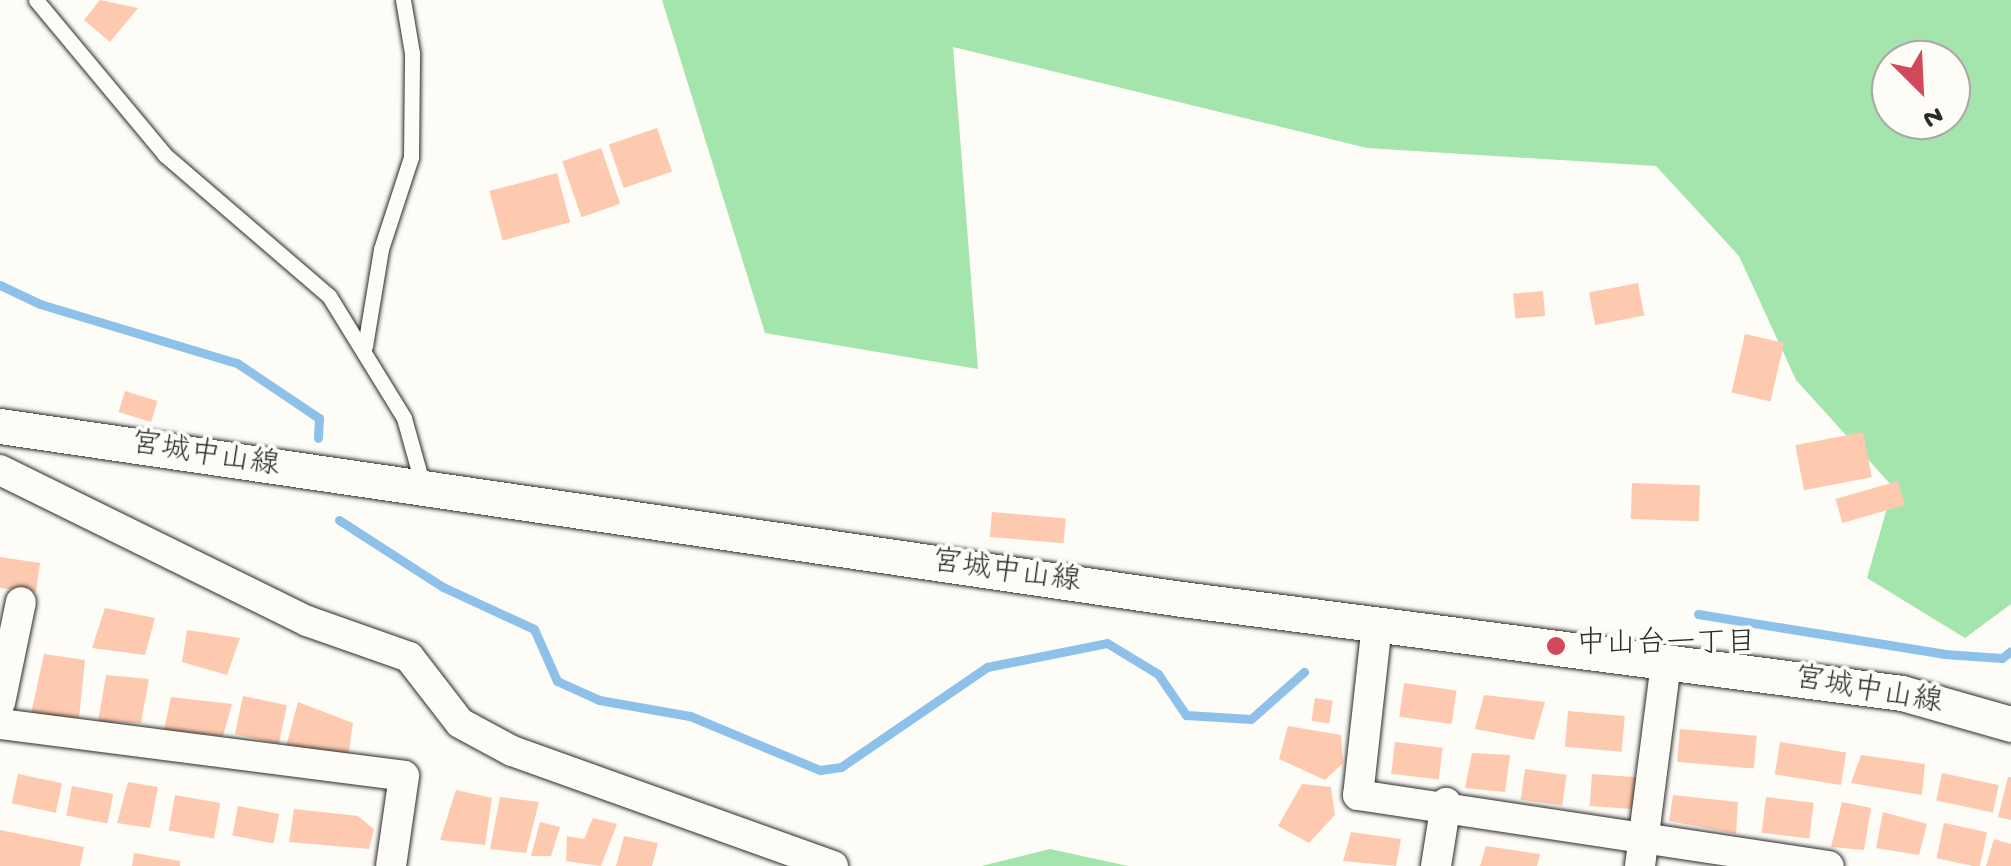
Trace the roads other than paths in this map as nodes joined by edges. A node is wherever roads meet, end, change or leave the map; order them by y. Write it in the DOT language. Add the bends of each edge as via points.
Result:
graph roads {
  1 [pos="36,0"];
  2 [pos="403,0"];
  3 [pos="365,346"];
  4 [pos="0,426"];
  5 [pos="0,470"];
  6 [pos="424,490"];
  7 [pos="21,602"];
  8 [pos="1376,624"];
  9 [pos="1666,662"];
  10 [pos="0,703"];
  11 [pos="2011,723"];
  12 [pos="0,724"];
  13 [pos="1446,803"];
  14 [pos="1642,851"];
  15 [pos="1789,863"];
  16 [pos="391,866"];
  17 [pos="833,866"];
  18 [pos="1436,866"];
  19 [pos="1829,866"];
  1 -- 3 [label="lane" via="165,155 329,296"];
  2 -- 3 [label="lane" via="412,54 411,157 381,249"];
  3 -- 6 [label="lane" via="404,418"];
  4 -- 6 [label="street, 宮城中山線"];
  5 -- 17 [label="street" via="307,621 409,657 460,723 512,751"];
  6 -- 8 [label="street, 宮城中山線"];
  7 -- 10 [label="street"];
  8 -- 9 [label="street, 宮城中山線"];
  8 -- 13 [label="street" via="1358,795"];
  9 -- 11 [label="street, 宮城中山線" via="1902,693"];
  9 -- 14 [label="street"];
  12 -- 16 [label="street" via="404,776"];
  13 -- 14 [label="street"];
  13 -- 18 [label="street"];
  14 -- 15 [label="street"];
  15 -- 19 [label="street"];
}
